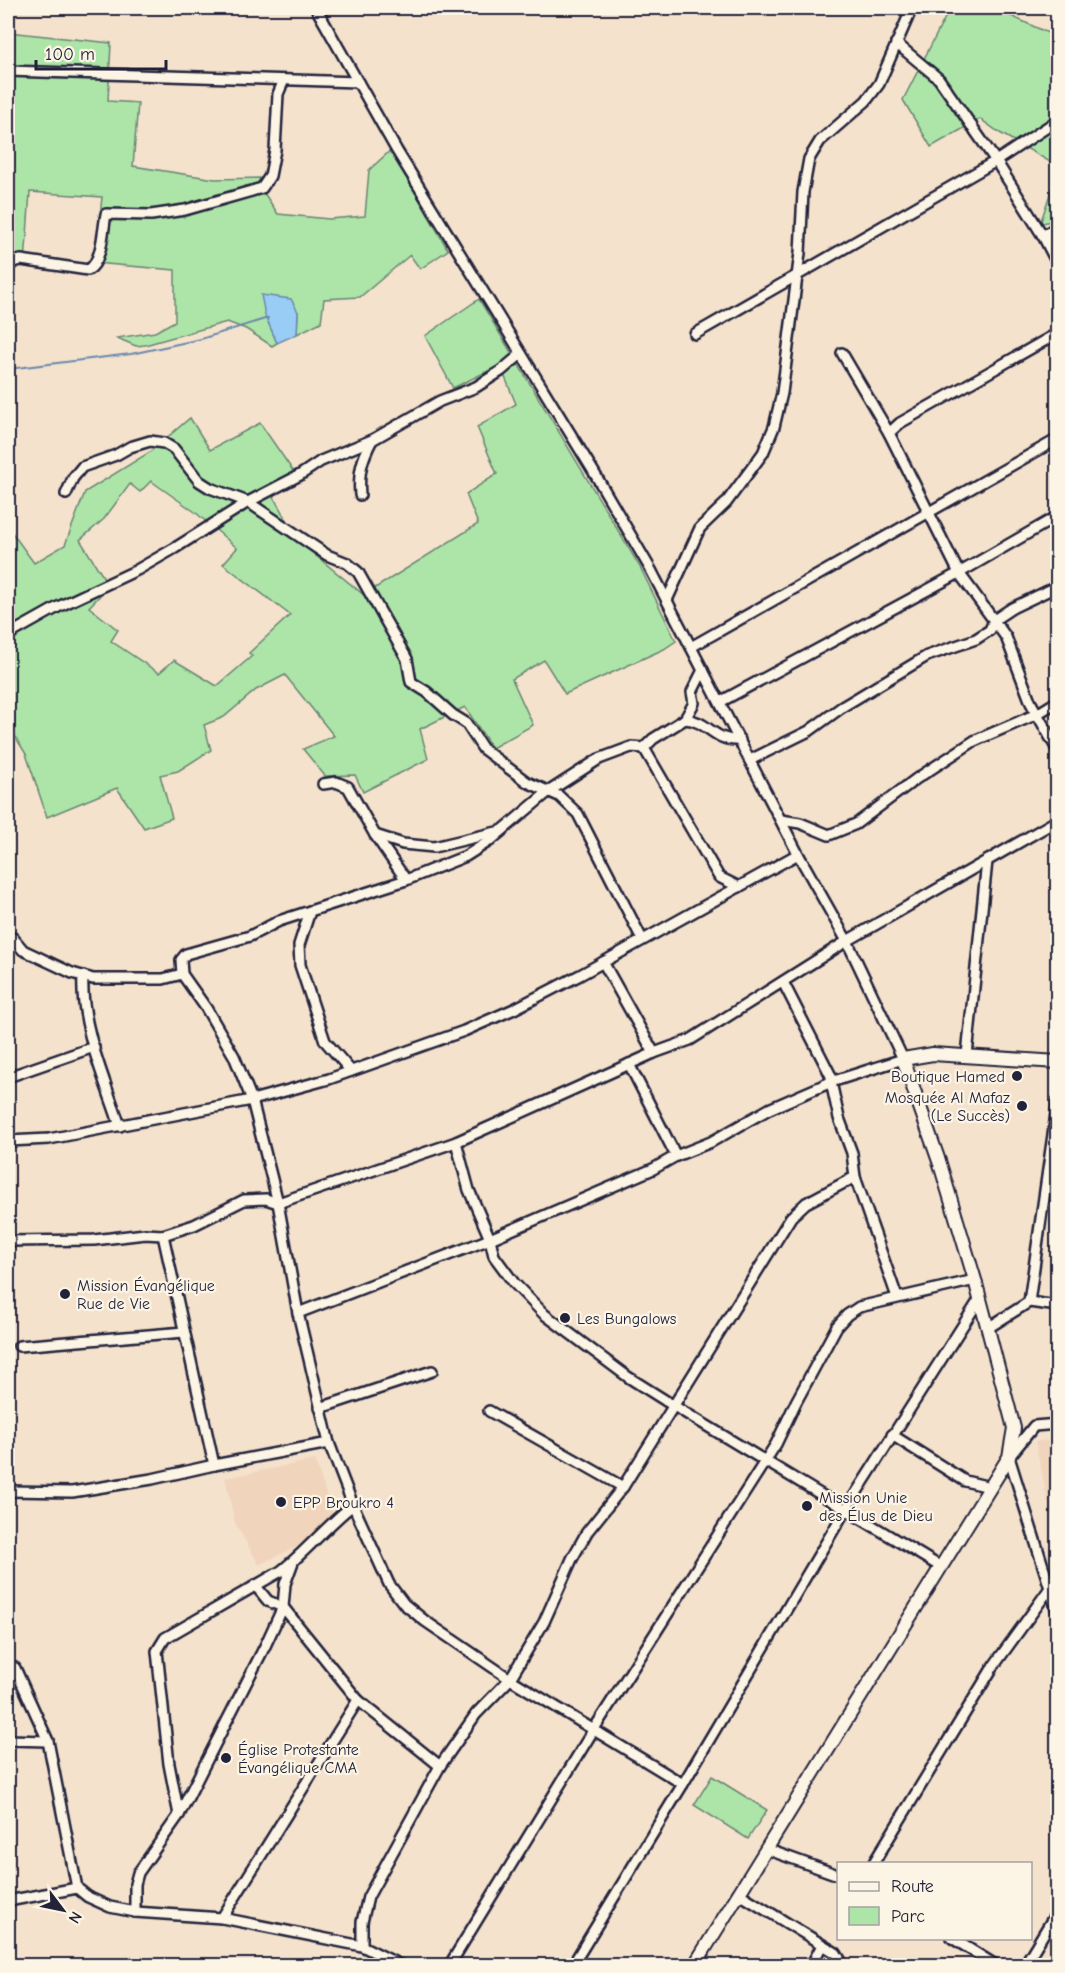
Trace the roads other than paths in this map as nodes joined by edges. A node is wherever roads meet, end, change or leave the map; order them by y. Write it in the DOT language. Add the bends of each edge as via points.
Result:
graph roads {
  1 [pos="316,8"];
  2 [pos="912,8"];
  3 [pos="896,43"];
  4 [pos="8,71"];
  5 [pos="284,80"];
  6 [pos="358,82"];
  7 [pos="1058,120"];
  8 [pos="996,161"];
  9 [pos="1058,226"];
  10 [pos="1042,236"];
  11 [pos="8,263"];
  12 [pos="1058,265"];
  13 [pos="797,276"];
  14 [pos="1058,333"];
  15 [pos="695,334"];
  16 [pos="842,352"];
  17 [pos="521,354"];
  18 [pos="889,433"];
  19 [pos="1058,439"];
  20 [pos="372,440"];
  21 [pos="66,494"];
  22 [pos="360,495"];
  23 [pos="248,502"];
  24 [pos="930,511"];
  25 [pos="1058,516"];
  26 [pos="959,573"];
  27 [pos="1058,586"];
  28 [pos="667,600"];
  29 [pos="994,620"];
  30 [pos="8,635"];
  31 [pos="691,647"];
  32 [pos="703,670"];
  33 [pos="1058,701"];
  34 [pos="720,702"];
  35 [pos="1037,714"];
  36 [pos="685,718"];
  37 [pos="740,740"];
  38 [pos="644,748"];
  39 [pos="1058,751"];
  40 [pos="750,760"];
  41 [pos="323,784"];
  42 [pos="548,792"];
  43 [pos="781,820"];
  44 [pos="1058,820"];
  45 [pos="502,830"];
  46 [pos="375,835"];
  47 [pos="798,854"];
  48 [pos="987,861"];
  49 [pos="406,880"];
  50 [pos="739,887"];
  51 [pos="310,911"];
  52 [pos="13,938"];
  53 [pos="642,939"];
  54 [pos="847,941"];
  55 [pos="603,962"];
  56 [pos="183,974"];
  57 [pos="83,976"];
  58 [pos="783,982"];
  59 [pos="94,1047"];
  60 [pos="654,1053"];
  61 [pos="967,1055"];
  62 [pos="903,1059"];
  63 [pos="1058,1062"];
  64 [pos="629,1064"];
  65 [pos="351,1071"];
  66 [pos="8,1077"];
  67 [pos="831,1082"];
  68 [pos="252,1100"];
  69 [pos="1058,1100"];
  70 [pos="120,1126"];
  71 [pos="8,1141"];
  72 [pos="456,1142"];
  73 [pos="676,1156"];
  74 [pos="855,1177"];
  75 [pos="278,1203"];
  76 [pos="163,1234"];
  77 [pos="490,1239"];
  78 [pos="8,1241"];
  79 [pos="975,1280"];
  80 [pos="897,1297"];
  81 [pos="980,1300"];
  82 [pos="1029,1302"];
  83 [pos="1058,1306"];
  84 [pos="298,1313"];
  85 [pos="988,1328"];
  86 [pos="184,1332"];
  87 [pos="19,1346"];
  88 [pos="432,1371"];
  89 [pos="674,1407"];
  90 [pos="320,1408"];
  91 [pos="489,1411"];
  92 [pos="1058,1424"];
  93 [pos="892,1435"];
  94 [pos="329,1443"];
  95 [pos="1009,1457"];
  96 [pos="765,1461"];
  97 [pos="214,1465"];
  98 [pos="623,1487"];
  99 [pos="990,1487"];
  100 [pos="8,1491"];
  101 [pos="353,1505"];
  102 [pos="846,1509"];
  103 [pos="293,1562"];
  104 [pos="941,1567"];
  105 [pos="255,1585"];
  106 [pos="1050,1588"];
  107 [pos="283,1607"];
  108 [pos="1058,1614"];
  109 [pos="8,1664"];
  110 [pos="510,1679"];
  111 [pos="358,1700"];
  112 [pos="594,1729"];
  113 [pos="8,1740"];
  114 [pos="48,1741"];
  115 [pos="440,1766"];
  116 [pos="682,1784"];
  117 [pos="179,1815"];
  118 [pos="766,1849"];
  119 [pos="874,1862"];
  120 [pos="837,1875"];
  121 [pos="77,1888"];
  122 [pos="738,1893"];
  123 [pos="8,1901"];
  124 [pos="1058,1910"];
  125 [pos="135,1912"];
  126 [pos="222,1918"];
  127 [pos="955,1940"];
  128 [pos="822,1945"];
  129 [pos="362,1946"];
  130 [pos="402,1965"];
  131 [pos="449,1965"];
  132 [pos="572,1965"];
  133 [pos="694,1965"];
  134 [pos="811,1965"];
  135 [pos="844,1965"];
  136 [pos="997,1965"];
  137 [pos="1024,1965"];
  1 -- 6 [label="street"];
  2 -- 3 [label="street"];
  3 -- 8 [label="street" via="939,79"];
  3 -- 13 [label="street" via="879,84 866,101 820,141 809,159"];
  4 -- 5 [label="street"];
  5 -- 6 [label="street"];
  5 -- 11 [label="street" via="278,94 270,176 262,188 185,210 150,215 106,214 99,258 95,267 88,270 21,260"];
  6 -- 17 [label="street"];
  7 -- 8 [label="street"];
  8 -- 10 [label="street"];
  8 -- 13 [label="street"];
  9 -- 10 [label="street"];
  10 -- 12 [label="street"];
  13 -- 15 [label="street"];
  13 -- 28 [label="street" via="783,393 774,427 763,453 726,503 700,528"];
  14 -- 18 [label="street" via="900,423"];
  16 -- 18 [label="street"];
  17 -- 20 [label="street" via="476,387 440,400"];
  17 -- 28 [label="street"];
  18 -- 24 [label="street"];
  19 -- 24 [label="street"];
  20 -- 22 [label="street" via="358,477"];
  20 -- 23 [label="street" via="321,461"];
  21 -- 23 [label="street" via="82,467 150,441 174,449 199,481 210,488"];
  23 -- 30 [label="street" via="137,570"];
  23 -- 42 [label="street" via="358,572 407,659 411,682 466,723 483,749 527,782"];
  24 -- 26 [label="street"];
  24 -- 31 [label="street"];
  25 -- 26 [label="street"];
  26 -- 29 [label="street"];
  26 -- 34 [label="street"];
  27 -- 29 [label="street"];
  28 -- 31 [label="street"];
  29 -- 35 [label="street" via="1006,637"];
  29 -- 40 [label="street" via="990,630 976,639 927,656 809,731"];
  31 -- 32 [label="street"];
  32 -- 34 [label="street"];
  32 -- 36 [label="street"];
  33 -- 35 [label="street"];
  34 -- 37 [label="street"];
  35 -- 39 [label="street"];
  35 -- 43 [label="street" via="974,741 856,824 830,835"];
  36 -- 37 [label="street" via="696,720 728,741"];
  36 -- 38 [label="street"];
  37 -- 40 [label="street"];
  38 -- 42 [label="street" via="631,747 599,759"];
  38 -- 50 [label="street" via="719,877"];
  40 -- 43 [label="street"];
  41 -- 46 [label="street" via="336,782 348,787"];
  42 -- 45 [label="street"];
  42 -- 53 [label="street" via="578,814"];
  43 -- 47 [label="street"];
  44 -- 48 [label="street"];
  45 -- 46 [label="street" via="434,847 403,844"];
  45 -- 49 [label="street" via="466,856"];
  46 -- 49 [label="street"];
  47 -- 50 [label="street"];
  47 -- 54 [label="street"];
  48 -- 54 [label="street"];
  48 -- 61 [label="street"];
  49 -- 51 [label="street"];
  50 -- 53 [label="street"];
  51 -- 56 [label="street" via="250,936 186,954 181,960"];
  51 -- 65 [label="street" via="299,945 300,965 325,1041"];
  52 -- 57 [label="street" via="23,950"];
  53 -- 55 [label="street"];
  54 -- 58 [label="street"];
  54 -- 62 [label="street"];
  55 -- 60 [label="street"];
  55 -- 65 [label="street" via="514,1010"];
  56 -- 57 [label="street" via="163,979 108,981"];
  56 -- 68 [label="street" via="234,1056"];
  57 -- 59 [label="street" via="82,997"];
  58 -- 60 [label="street" via="690,1040"];
  58 -- 67 [label="street"];
  59 -- 66 [label="street"];
  59 -- 70 [label="street"];
  60 -- 64 [label="street"];
  61 -- 62 [label="street" via="933,1054"];
  61 -- 63 [label="street"];
  62 -- 67 [label="street"];
  62 -- 79 [label="street"];
  64 -- 72 [label="street"];
  64 -- 73 [label="street"];
  65 -- 68 [label="street"];
  67 -- 73 [label="street"];
  67 -- 74 [label="street"];
  68 -- 70 [label="street"];
  68 -- 75 [label="street"];
  69 -- 82 [label="street"];
  70 -- 71 [label="street" via="49,1139"];
  72 -- 75 [label="street"];
  72 -- 77 [label="street" via="469,1190"];
  73 -- 77 [label="street"];
  74 -- 80 [label="street"];
  74 -- 89 [label="street" via="806,1203 791,1216"];
  75 -- 76 [label="street" via="244,1200 194,1225"];
  75 -- 84 [label="street"];
  76 -- 78 [label="street"];
  76 -- 86 [label="street"];
  77 -- 84 [label="street"];
  77 -- 89 [label="street" via="494,1256 504,1271 544,1314"];
  79 -- 80 [label="street"];
  79 -- 81 [label="street"];
  80 -- 96 [label="street" via="859,1307 837,1326"];
  81 -- 85 [label="street"];
  81 -- 93 [label="street"];
  82 -- 83 [label="street"];
  82 -- 85 [label="street"];
  84 -- 90 [label="street"];
  85 -- 95 [label="street" via="1014,1428"];
  86 -- 87 [label="street"];
  86 -- 97 [label="street"];
  88 -- 90 [label="street"];
  89 -- 96 [label="street"];
  89 -- 98 [label="street"];
  90 -- 94 [label="street"];
  91 -- 98 [label="street"];
  92 -- 95 [label="street" via="1034,1426"];
  93 -- 99 [label="street" via="965,1481"];
  93 -- 102 [label="street"];
  94 -- 97 [label="street"];
  94 -- 101 [label="street"];
  95 -- 99 [label="street"];
  95 -- 106 [label="street"];
  96 -- 102 [label="street"];
  96 -- 112 [label="street"];
  97 -- 100 [label="street" via="72,1492"];
  98 -- 110 [label="street" via="587,1532 544,1622"];
  99 -- 104 [label="street"];
  101 -- 103 [label="street"];
  101 -- 110 [label="street" via="389,1584 405,1604"];
  102 -- 104 [label="street"];
  102 -- 116 [label="street"];
  103 -- 105 [label="street"];
  103 -- 107 [label="street" via="285,1584"];
  104 -- 118 [label="street"];
  105 -- 107 [label="street" via="268,1601"];
  105 -- 117 [label="street" via="165,1638 157,1651 169,1764"];
  106 -- 108 [label="street"];
  106 -- 119 [label="street" via="993,1667"];
  107 -- 111 [label="street"];
  107 -- 117 [label="street"];
  109 -- 114 [label="street" via="15,1668"];
  110 -- 112 [label="street"];
  110 -- 115 [label="street" via="476,1714"];
  111 -- 115 [label="street"];
  111 -- 126 [label="street"];
  112 -- 116 [label="street"];
  112 -- 131 [label="street"];
  113 -- 114 [label="street"];
  114 -- 121 [label="street"];
  115 -- 129 [label="street" via="368,1897"];
  116 -- 132 [label="street"];
  117 -- 125 [label="street" via="138,1873"];
  118 -- 120 [label="street"];
  118 -- 122 [label="street"];
  121 -- 123 [label="street"];
  121 -- 125 [label="street" via="111,1907"];
  122 -- 128 [label="street"];
  122 -- 133 [label="street"];
  124 -- 137 [label="street"];
  125 -- 126 [label="street"];
  126 -- 129 [label="street"];
  127 -- 136 [label="street"];
  128 -- 134 [label="street"];
  128 -- 135 [label="street" via="836,1953"];
  129 -- 130 [label="street"];
}
